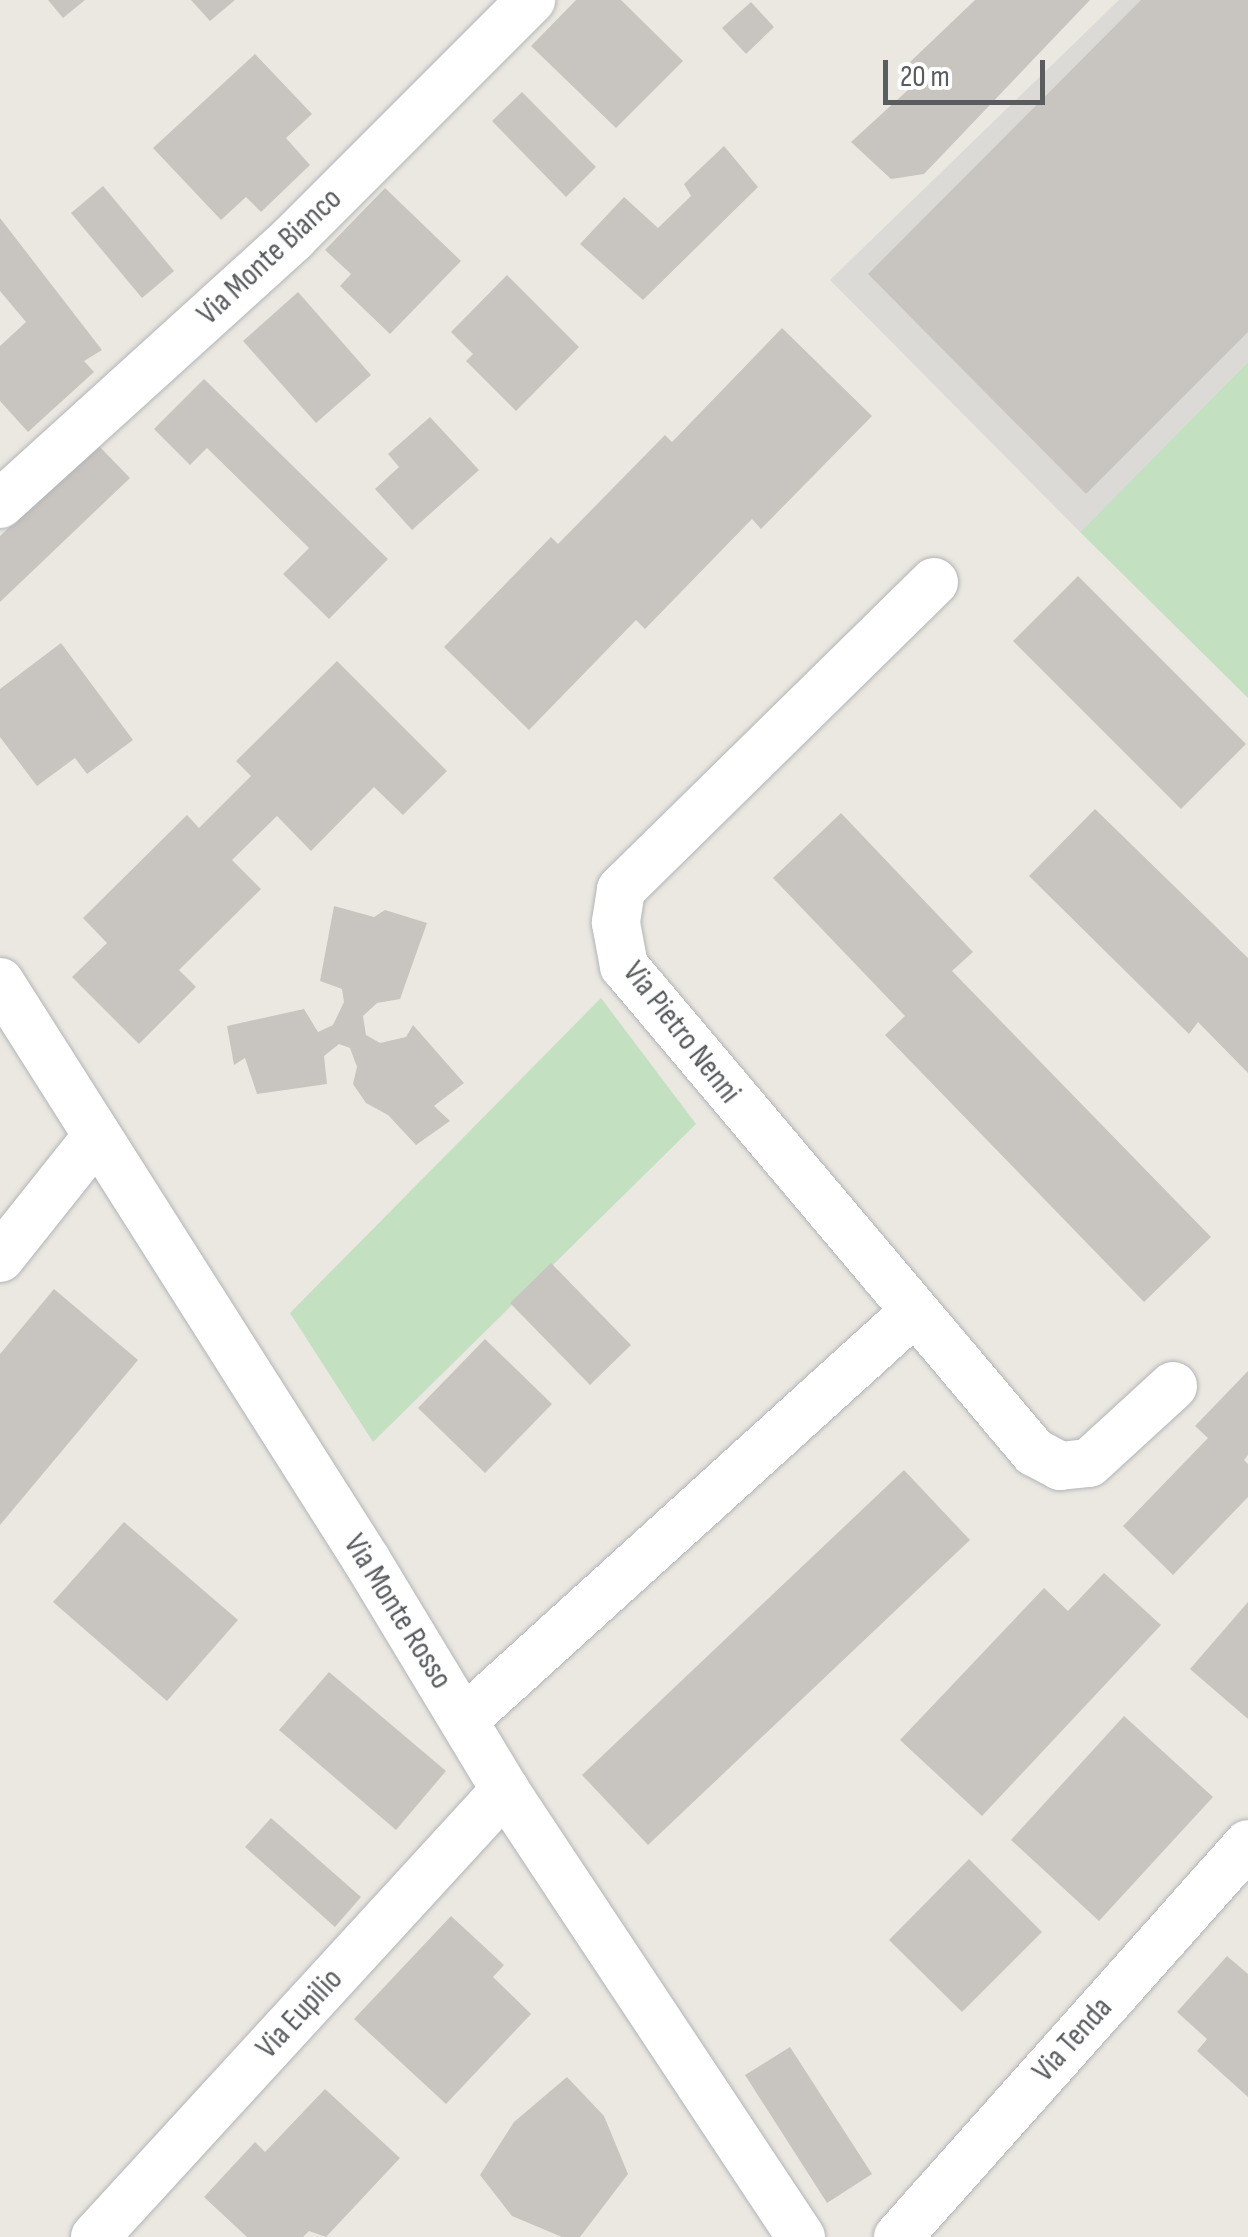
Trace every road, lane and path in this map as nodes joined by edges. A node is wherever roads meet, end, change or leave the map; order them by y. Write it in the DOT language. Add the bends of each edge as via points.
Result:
graph roads {
  1 [pos="531,0"];
  2 [pos="0,504"];
  3 [pos="934,582"];
  4 [pos="0,982"];
  5 [pos="97,1136"];
  6 [pos="0,1258"];
  7 [pos="914,1312"];
  8 [pos="1173,1386"];
  9 [pos="464,1720"];
  10 [pos="506,1790"];
  11 [pos="1248,1844"];
  12 [pos="95,2237"];
  13 [pos="802,2237"];
  14 [pos="898,2237"];
  1 -- 2 [label="street, Via Monte Bianco" via="293,238"];
  3 -- 7 [label="street, Via Pietro Nenni" via="621,890 616,923 624,966 653,1006"];
  4 -- 5 [label="street, Via Monte Rosso"];
  5 -- 6 [label="street"];
  5 -- 9 [label="street, Via Monte Rosso"];
  7 -- 8 [label="street, Via Pietro Nenni" via="1034,1452 1060,1466 1089,1462"];
  7 -- 9 [label="street"];
  9 -- 10 [label="street, Via Monte Rosso"];
  10 -- 12 [label="street, Via Eupilio"];
  10 -- 13 [label="street, Via Monte Rosso"];
  11 -- 14 [label="street, Via Tenda"];
}
